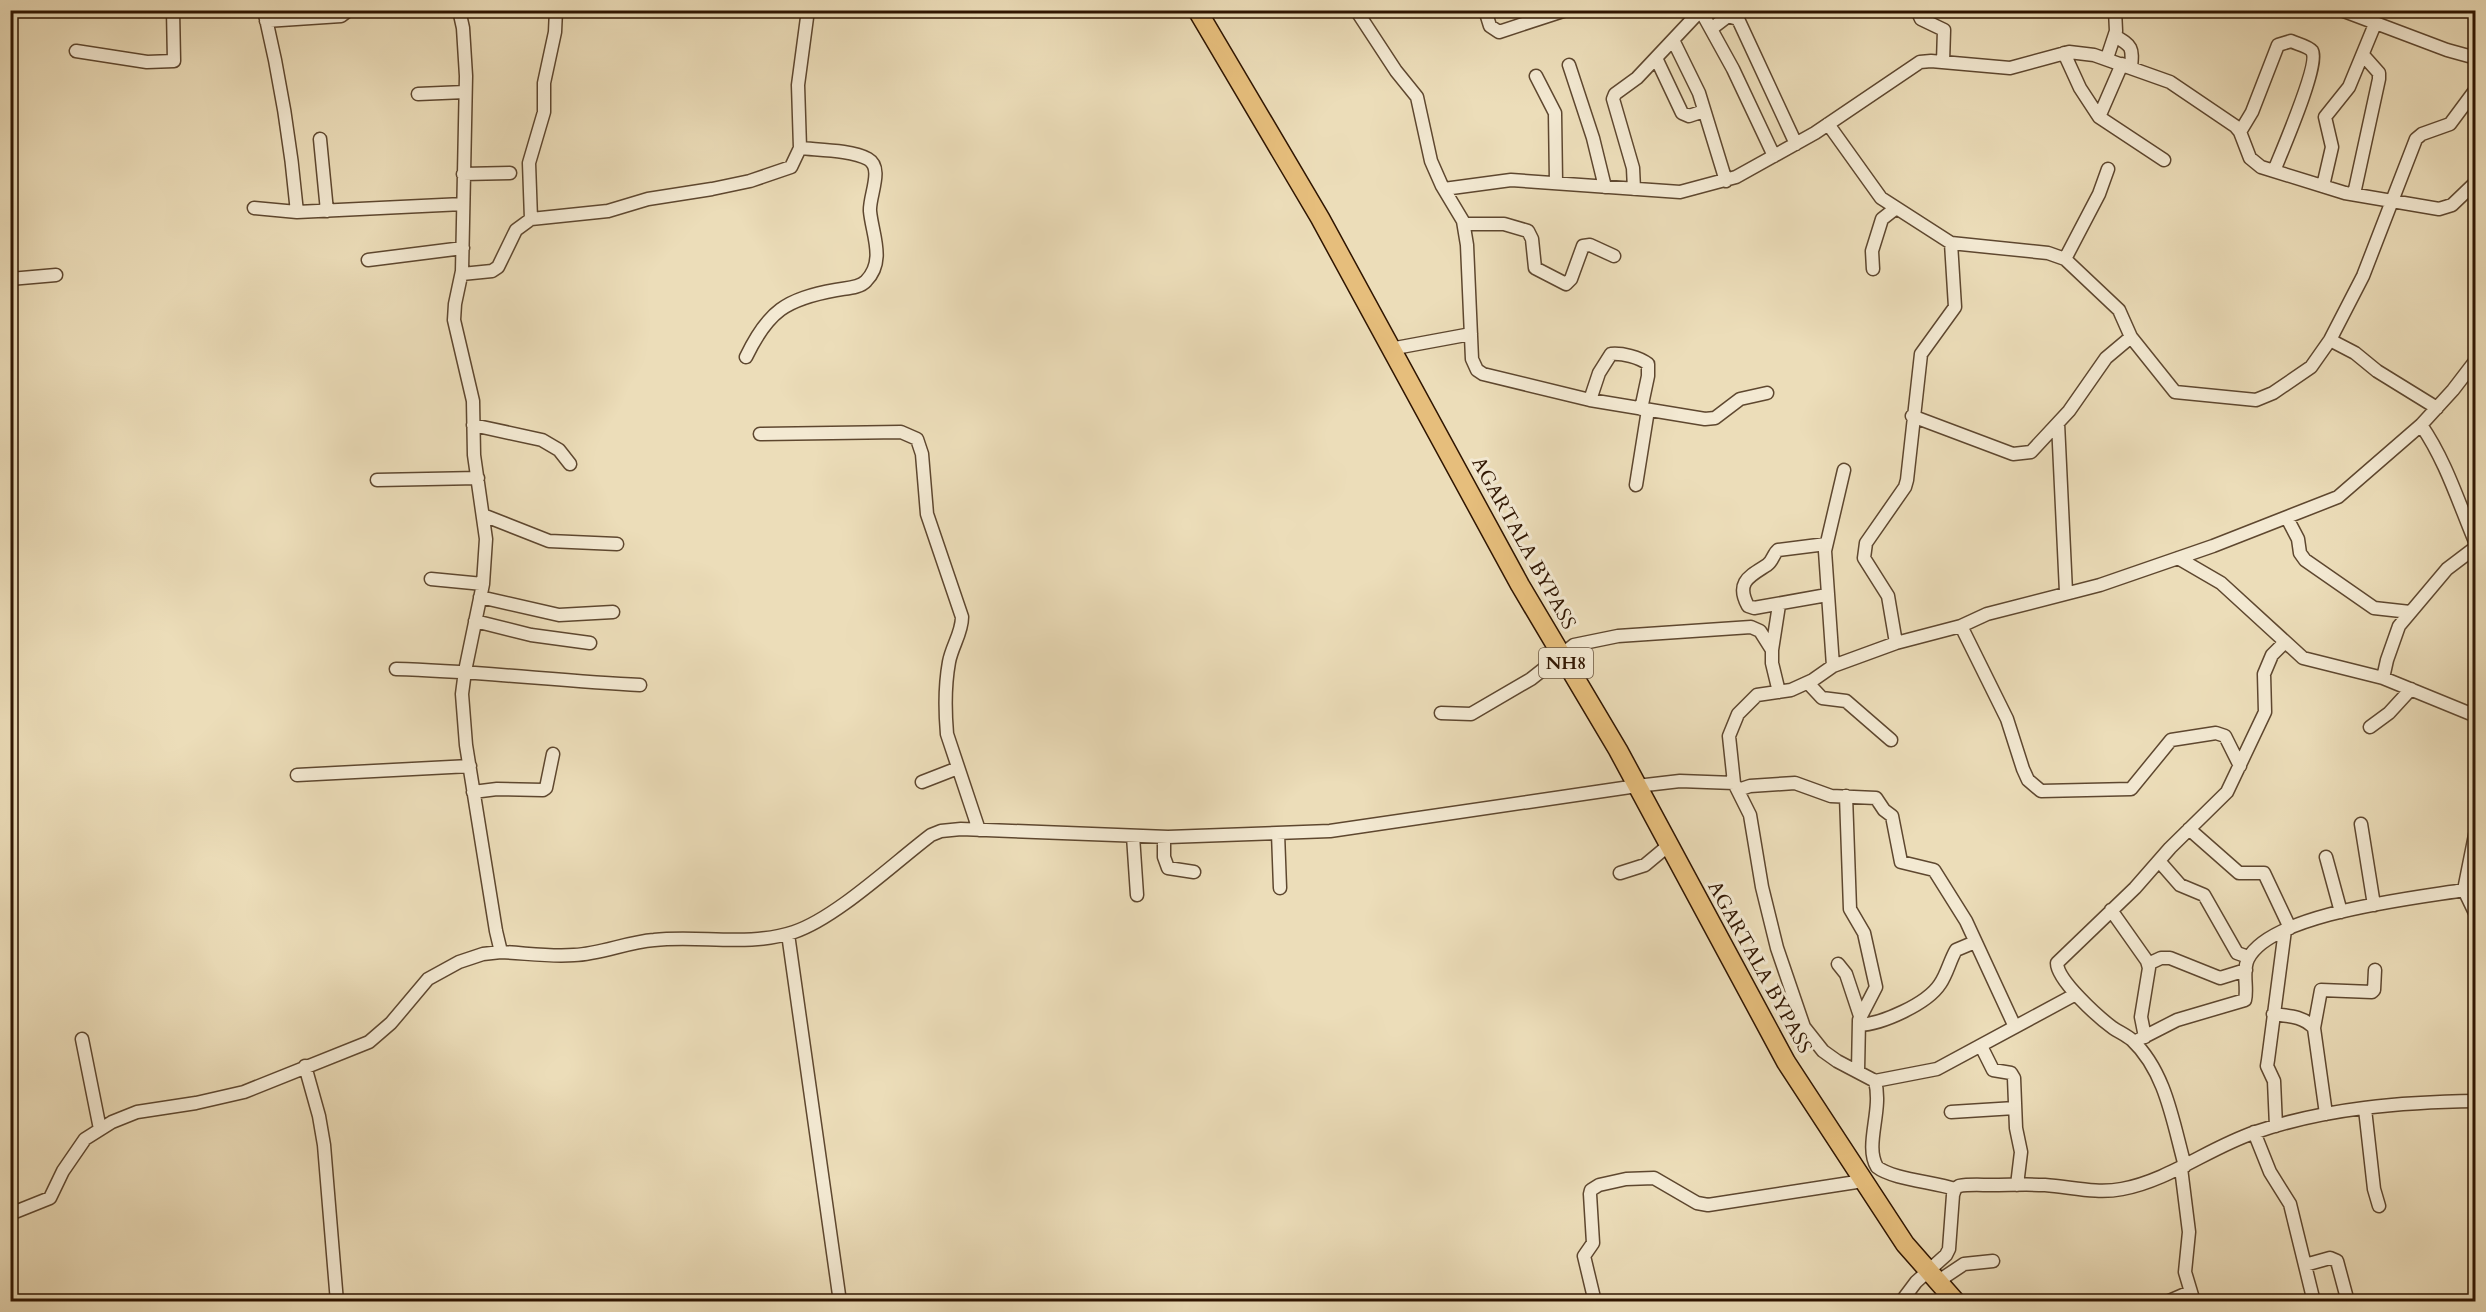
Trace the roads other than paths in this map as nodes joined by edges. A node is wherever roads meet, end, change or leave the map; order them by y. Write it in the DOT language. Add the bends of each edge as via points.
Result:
graph roads {
  1 [pos="173,10"];
  2 [pos="349,10"];
  3 [pos="459,10"];
  4 [pos="556,10"];
  5 [pos="808,10"];
  6 [pos="1197,10"];
  7 [pos="1356,10"];
  8 [pos="1485,10"];
  9 [pos="1566,10"];
  10 [pos="1917,10"];
  11 [pos="2115,10"];
  12 [pos="2341,10"];
  13 [pos="1701,11"];
  14 [pos="265,16"];
  15 [pos="2375,24"];
  16 [pos="1710,29"];
  17 [pos="2115,36"];
  18 [pos="1673,40"];
  19 [pos="76,51"];
  20 [pos="2064,53"];
  21 [pos="2363,55"];
  22 [pos="1656,58"];
  23 [pos="2107,58"];
  24 [pos="2475,58"];
  25 [pos="1943,62"];
  26 [pos="1569,65"];
  27 [pos="2127,66"];
  28 [pos="1536,76"];
  29 [pos="2475,89"];
  30 [pos="465,92"];
  31 [pos="418,94"];
  32 [pos="1704,111"];
  33 [pos="2099,117"];
  34 [pos="1828,124"];
  35 [pos="2240,132"];
  36 [pos="320,139"];
  37 [pos="1796,144"];
  38 [pos="800,148"];
  39 [pos="1774,156"];
  40 [pos="2164,160"];
  41 [pos="2108,169"];
  42 [pos="2274,171"];
  43 [pos="510,173"];
  44 [pos="463,174"];
  45 [pos="1556,182"];
  46 [pos="1726,182"];
  47 [pos="2475,182"];
  48 [pos="2323,186"];
  49 [pos="1605,187"];
  50 [pos="1444,189"];
  51 [pos="1634,189"];
  52 [pos="2354,194"];
  53 [pos="2393,201"];
  54 [pos="463,204"];
  55 [pos="254,208"];
  56 [pos="1896,208"];
  57 [pos="327,211"];
  58 [pos="297,212"];
  59 [pos="531,219"];
  60 [pos="1464,224"];
  61 [pos="1951,243"];
  62 [pos="463,248"];
  63 [pos="1614,256"];
  64 [pos="2065,259"];
  65 [pos="368,260"];
  66 [pos="1873,269"];
  67 [pos="462,274"];
  68 [pos="56,275"];
  69 [pos="10,279"];
  70 [pos="1471,334"];
  71 [pos="2131,337"];
  72 [pos="2330,340"];
  73 [pos="1390,349"];
  74 [pos="746,357"];
  75 [pos="2475,360"];
  76 [pos="2471,375"];
  77 [pos="1767,393"];
  78 [pos="1590,400"];
  79 [pos="2437,408"];
  80 [pos="1645,409"];
  81 [pos="1912,416"];
  82 [pos="2058,423"];
  83 [pos="473,425"];
  84 [pos="2421,425"];
  85 [pos="760,434"];
  86 [pos="570,464"];
  87 [pos="1844,471"];
  88 [pos="478,478"];
  89 [pos="377,480"];
  90 [pos="1636,485"];
  91 [pos="483,516"];
  92 [pos="2287,518"];
  93 [pos="617,544"];
  94 [pos="1826,544"];
  95 [pos="2475,546"];
  96 [pos="2178,558"];
  97 [pos="431,579"];
  98 [pos="483,584"];
  99 [pos="2066,592"];
  100 [pos="1827,595"];
  101 [pos="480,597"];
  102 [pos="1779,604"];
  103 [pos="613,612"];
  104 [pos="2410,612"];
  105 [pos="475,621"];
  106 [pos="1961,626"];
  107 [pos="2285,642"];
  108 [pos="590,643"];
  109 [pos="1896,643"];
  110 [pos="1772,650"];
  111 [pos="1561,655"];
  112 [pos="1833,666"];
  113 [pos="396,669"];
  114 [pos="465,671"];
  115 [pos="2383,678"];
  116 [pos="1808,683"];
  117 [pos="640,685"];
  118 [pos="2411,688"];
  119 [pos="1779,692"];
  120 [pos="1441,713"];
  121 [pos="2475,716"];
  122 [pos="2370,727"];
  123 [pos="1891,740"];
  124 [pos="553,754"];
  125 [pos="470,766"];
  126 [pos="2240,766"];
  127 [pos="958,768"];
  128 [pos="297,775"];
  129 [pos="921,782"];
  130 [pos="1637,786"];
  131 [pos="1736,786"];
  132 [pos="473,792"];
  133 [pos="1846,796"];
  134 [pos="2361,824"];
  135 [pos="2189,829"];
  136 [pos="979,830"];
  137 [pos="2475,830"];
  138 [pos="1278,833"];
  139 [pos="1132,836"];
  140 [pos="1164,837"];
  141 [pos="1668,845"];
  142 [pos="2326,857"];
  143 [pos="2159,861"];
  144 [pos="1194,872"];
  145 [pos="1620,873"];
  146 [pos="1280,888"];
  147 [pos="2464,890"];
  148 [pos="1137,895"];
  149 [pos="2374,905"];
  150 [pos="2111,910"];
  151 [pos="2341,912"];
  152 [pos="2475,915"];
  153 [pos="2288,929"];
  154 [pos="788,934"];
  155 [pos="1975,942"];
  156 [pos="501,952"];
  157 [pos="1838,964"];
  158 [pos="2148,964"];
  159 [pos="2247,964"];
  160 [pos="2375,970"];
  161 [pos="2076,994"];
  162 [pos="2272,1014"];
  163 [pos="1859,1020"];
  164 [pos="2015,1028"];
  165 [pos="2314,1028"];
  166 [pos="82,1039"];
  167 [pos="2139,1039"];
  168 [pos="1981,1046"];
  169 [pos="305,1066"];
  170 [pos="1858,1071"];
  171 [pos="1875,1081"];
  172 [pos="2475,1101"];
  173 [pos="2015,1108"];
  174 [pos="2365,1108"];
  175 [pos="1951,1112"];
  176 [pos="2326,1114"];
  177 [pos="2276,1126"];
  178 [pos="100,1129"];
  179 [pos="2254,1132"];
  180 [pos="2183,1167"];
  181 [pos="1863,1181"];
  182 [pos="2017,1185"];
  183 [pos="1955,1188"];
  184 [pos="2379,1206"];
  185 [pos="10,1214"];
  186 [pos="1993,1261"];
  187 [pos="2305,1265"];
  188 [pos="1932,1276"];
  189 [pos="2192,1297"];
  190 [pos="337,1302"];
  191 [pos="840,1302"];
  192 [pos="1596,1302"];
  193 [pos="1901,1302"];
  194 [pos="1956,1302"];
  195 [pos="2167,1302"];
  196 [pos="2314,1302"];
  197 [pos="2348,1302"];
  1 -- 19 [label="street" via="174,61 147,62"];
  2 -- 14 [label="street" via="341,16"];
  3 -- 30 [label="street"];
  4 -- 59 [label="street" via="544,83 544,112 529,163"];
  5 -- 38 [label="street" via="798,85"];
  6 -- 73 [label="highway, AGARTALA BYPASS / NH8" via="1320,218"];
  7 -- 50 [label="street" via="1417,97 1431,161"];
  8 -- 9 [label="street" via="1490,26 1499,32"];
  10 -- 25 [label="street" via="1921,19 1944,30"];
  11 -- 17 [label="street"];
  12 -- 15 [label="street"];
  13 -- 16 [label="street"];
  13 -- 18 [label="street"];
  14 -- 58 [label="street" via="281,80"];
  15 -- 21 [label="street"];
  15 -- 24 [label="street"];
  16 -- 37 [label="street" via="1728,16 1738,19"];
  16 -- 39 [label="street"];
  17 -- 23 [label="street"];
  17 -- 27 [label="street" via="2132,49"];
  18 -- 22 [label="street"];
  18 -- 32 [label="street"];
  20 -- 23 [label="street" via="2077,51"];
  20 -- 25 [label="street" via="2010,68"];
  20 -- 33 [label="street" via="2079,88"];
  21 -- 48 [label="street" via="2349,87 2325,117 2332,147"];
  21 -- 52 [label="street" via="2379,73 2379,79"];
  22 -- 32 [label="street" via="1682,113 1689,116"];
  22 -- 51 [label="street" via="1613,99 1633,168"];
  23 -- 27 [label="street"];
  25 -- 34 [label="street" via="1920,62"];
  26 -- 49 [label="street"];
  27 -- 33 [label="street"];
  27 -- 35 [label="street" via="2180,88"];
  28 -- 45 [label="street" via="1556,117"];
  29 -- 53 [label="street" via="2450,124 2416,140"];
  30 -- 31 [label="street"];
  30 -- 44 [label="street"];
  32 -- 46 [label="street"];
  33 -- 40 [label="street"];
  34 -- 37 [label="street"];
  34 -- 56 [label="street" via="1875,192"];
  35 -- 42 [label="street" via="2250,158"];
  35 -- 42 [label="street" via="2250,118 2278,45 2291,41 2308,48 2313,60 2306,88"];
  36 -- 57 [label="street"];
  37 -- 39 [label="street"];
  38 -- 59 [label="street" via="791,167 750,181 648,199 608,211"];
  38 -- 74 [label="street" via="848,154 873,164 876,172 870,212 878,254 864,283 818,293 781,308 759,331"];
  39 -- 46 [label="street"];
  41 -- 64 [label="street"];
  42 -- 48 [label="street"];
  43 -- 44 [label="street"];
  44 -- 54 [label="street"];
  45 -- 49 [label="street"];
  45 -- 50 [label="street" via="1494,181"];
  46 -- 51 [label="street" via="1680,192"];
  47 -- 53 [label="street" via="2446,208"];
  48 -- 52 [label="street"];
  49 -- 51 [label="street"];
  50 -- 60 [label="street"];
  52 -- 53 [label="street"];
  53 -- 72 [label="street" via="2363,276"];
  54 -- 57 [label="street"];
  54 -- 62 [label="street"];
  55 -- 58 [label="street"];
  56 -- 61 [label="street"];
  56 -- 66 [label="street" via="1882,219 1872,251"];
  57 -- 58 [label="street"];
  59 -- 67 [label="street" via="516,230 498,267"];
  60 -- 63 [label="street" via="1504,224 1528,231 1535,268 1566,284 1583,246 1590,245"];
  60 -- 70 [label="street"];
  61 -- 64 [label="street" via="2049,253"];
  61 -- 81 [label="street" via="1955,307 1921,354"];
  62 -- 65 [label="street"];
  62 -- 67 [label="street"];
  64 -- 71 [label="street" via="2119,310"];
  67 -- 83 [label="street" via="454,320 473,402"];
  68 -- 69 [label="street"];
  70 -- 73 [label="street"];
  70 -- 78 [label="street" via="1473,364 1483,374"];
  71 -- 72 [label="street" via="2175,392 2251,400 2266,396 2304,373"];
  71 -- 82 [label="street" via="2106,358"];
  72 -- 79 [label="street"];
  73 -- 111 [label="highway, AGARTALA BYPASS / NH8"];
  75 -- 76 [label="street"];
  76 -- 79 [label="street"];
  77 -- 80 [label="street" via="1740,399 1714,418"];
  78 -- 80 [label="street"];
  78 -- 80 [label="street" via="1602,367 1611,354 1619,354 1648,364"];
  79 -- 84 [label="street"];
  80 -- 90 [label="street"];
  81 -- 82 [label="street" via="2013,454 2031,452"];
  81 -- 109 [label="street" via="1905,487 1864,551 1864,558 1888,596"];
  82 -- 99 [label="street"];
  83 -- 86 [label="street" via="542,440 559,450"];
  83 -- 88 [label="street"];
  84 -- 92 [label="street" via="2343,494"];
  84 -- 95 [label="street" via="2447,473"];
  85 -- 127 [label="street" via="902,432 917,439 927,514 962,617 949,661 945,720"];
  87 -- 94 [label="street"];
  88 -- 89 [label="street"];
  88 -- 91 [label="street"];
  91 -- 93 [label="street" via="549,541"];
  91 -- 98 [label="street"];
  92 -- 96 [label="street"];
  92 -- 104 [label="street" via="2305,560 2374,608"];
  94 -- 100 [label="street"];
  94 -- 102 [label="street" via="1778,550 1769,564 1747,578 1744,590 1748,606"];
  95 -- 104 [label="street" via="2447,569"];
  96 -- 99 [label="street" via="2100,585"];
  96 -- 107 [label="street" via="2221,583"];
  97 -- 98 [label="street"];
  98 -- 101 [label="street"];
  99 -- 106 [label="street" via="1987,614"];
  100 -- 102 [label="street"];
  100 -- 112 [label="street"];
  101 -- 103 [label="street" via="560,615"];
  101 -- 105 [label="street"];
  102 -- 110 [label="street"];
  104 -- 115 [label="street" via="2399,626"];
  105 -- 108 [label="street" via="531,635"];
  105 -- 114 [label="street"];
  106 -- 109 [label="street"];
  106 -- 126 [label="street" via="2007,720 2028,780 2041,791 2131,789 2171,740 2216,733 2226,736"];
  107 -- 115 [label="street" via="2303,658"];
  107 -- 126 [label="street" via="2272,655 2264,674 2265,712"];
  109 -- 112 [label="street"];
  110 -- 111 [label="street" via="1760,632 1743,627 1618,636 1574,645"];
  110 -- 119 [label="street"];
  111 -- 120 [label="street" via="1531,679 1471,714"];
  111 -- 130 [label="highway, AGARTALA BYPASS / NH8"];
  112 -- 116 [label="street"];
  113 -- 114 [label="street"];
  114 -- 117 [label="street"];
  114 -- 125 [label="street" via="462,694"];
  115 -- 118 [label="street"];
  116 -- 119 [label="street"];
  116 -- 123 [label="street" via="1822,698 1846,701"];
  118 -- 121 [label="street"];
  118 -- 122 [label="street"];
  119 -- 131 [label="street" via="1757,695 1736,717 1729,736"];
  124 -- 132 [label="street" via="543,790"];
  125 -- 128 [label="street"];
  125 -- 132 [label="street"];
  126 -- 135 [label="street" via="2227,792"];
  127 -- 129 [label="street"];
  127 -- 136 [label="street"];
  130 -- 131 [label="street" via="1680,781"];
  130 -- 138 [label="street" via="1408,821"];
  130 -- 141 [label="highway, AGARTALA BYPASS / NH8"];
  131 -- 133 [label="street" via="1795,783 1831,796"];
  131 -- 170 [label="street" via="1750,815 1762,887 1804,1027 1823,1051"];
  132 -- 156 [label="street"];
  133 -- 155 [label="street" via="1876,798 1890,812 1899,858 1905,864 1934,870"];
  133 -- 163 [label="street" via="1850,909 1864,933 1876,987"];
  134 -- 149 [label="street"];
  135 -- 143 [label="street"];
  135 -- 153 [label="street" via="2239,873 2264,873"];
  136 -- 139 [label="street"];
  136 -- 154 [label="street" via="931,835 844,903 811,925"];
  137 -- 147 [label="street"];
  138 -- 140 [label="street"];
  138 -- 146 [label="street"];
  139 -- 140 [label="street"];
  139 -- 148 [label="street"];
  140 -- 144 [label="street" via="1168,868"];
  141 -- 145 [label="street" via="1645,865"];
  141 -- 181 [label="highway, AGARTALA BYPASS / NH8" via="1786,1062"];
  142 -- 151 [label="street"];
  143 -- 150 [label="street"];
  143 -- 159 [label="street" via="2180,885 2204,895"];
  147 -- 149 [label="street"];
  147 -- 152 [label="street"];
  149 -- 151 [label="street"];
  150 -- 158 [label="street"];
  150 -- 161 [label="street" via="2057,963 2059,973"];
  151 -- 153 [label="street"];
  153 -- 159 [label="street" via="2261,944"];
  153 -- 162 [label="street"];
  154 -- 156 [label="street" via="726,941 653,940 575,955"];
  154 -- 191 [label="street"];
  155 -- 163 [label="street" via="1956,950 1939,986 1918,1003 1876,1023"];
  155 -- 164 [label="street"];
  156 -- 169 [label="street" via="459,962 428,979 391,1023 369,1042"];
  157 -- 163 [label="street" via="1846,974"];
  158 -- 159 [label="street" via="2170,958 2220,978"];
  158 -- 167 [label="street"];
  159 -- 167 [label="street" via="2246,996 2241,1003 2177,1020"];
  160 -- 165 [label="street" via="2372,992 2321,990"];
  161 -- 164 [label="street"];
  161 -- 167 [label="street" via="2109,1025"];
  162 -- 165 [label="street" via="2301,1018"];
  162 -- 177 [label="street" via="2267,1066 2274,1081"];
  163 -- 170 [label="street"];
  164 -- 168 [label="street"];
  165 -- 176 [label="street"];
  166 -- 178 [label="street"];
  167 -- 180 [label="street" via="2159,1078"];
  168 -- 171 [label="street" via="1937,1069"];
  168 -- 173 [label="street" via="1993,1070 2014,1077"];
  169 -- 178 [label="street" via="243,1092 196,1104 137,1112"];
  169 -- 190 [label="street" via="324,1145"];
  170 -- 171 [label="street"];
  171 -- 183 [label="street" via="1878,1107 1871,1151 1877,1167"];
  172 -- 174 [label="street"];
  173 -- 175 [label="street"];
  173 -- 182 [label="street" via="2021,1152"];
  174 -- 176 [label="street"];
  174 -- 184 [label="street"];
  176 -- 177 [label="street"];
  177 -- 179 [label="street"];
  178 -- 185 [label="street" via="85,1139 50,1198"];
  179 -- 180 [label="street"];
  179 -- 187 [label="street" via="2270,1172 2290,1204"];
  180 -- 182 [label="street" via="2143,1183 2107,1191"];
  180 -- 189 [label="street" via="2189,1232 2185,1272"];
  181 -- 188 [label="highway, AGARTALA BYPASS / NH8" via="1905,1244"];
  181 -- 192 [label="street" via="1708,1205 1697,1203 1654,1178 1599,1185 1590,1194 1593,1244 1584,1256"];
  182 -- 183 [label="street"];
  183 -- 188 [label="street" via="1949,1249"];
  186 -- 188 [label="street" via="1964,1264"];
  187 -- 196 [label="street"];
  187 -- 197 [label="street" via="2334,1259"];
  188 -- 193 [label="street" via="1905,1294"];
  188 -- 194 [label="highway, AGARTALA BYPASS / NH8"];
  189 -- 195 [label="street"];
}
